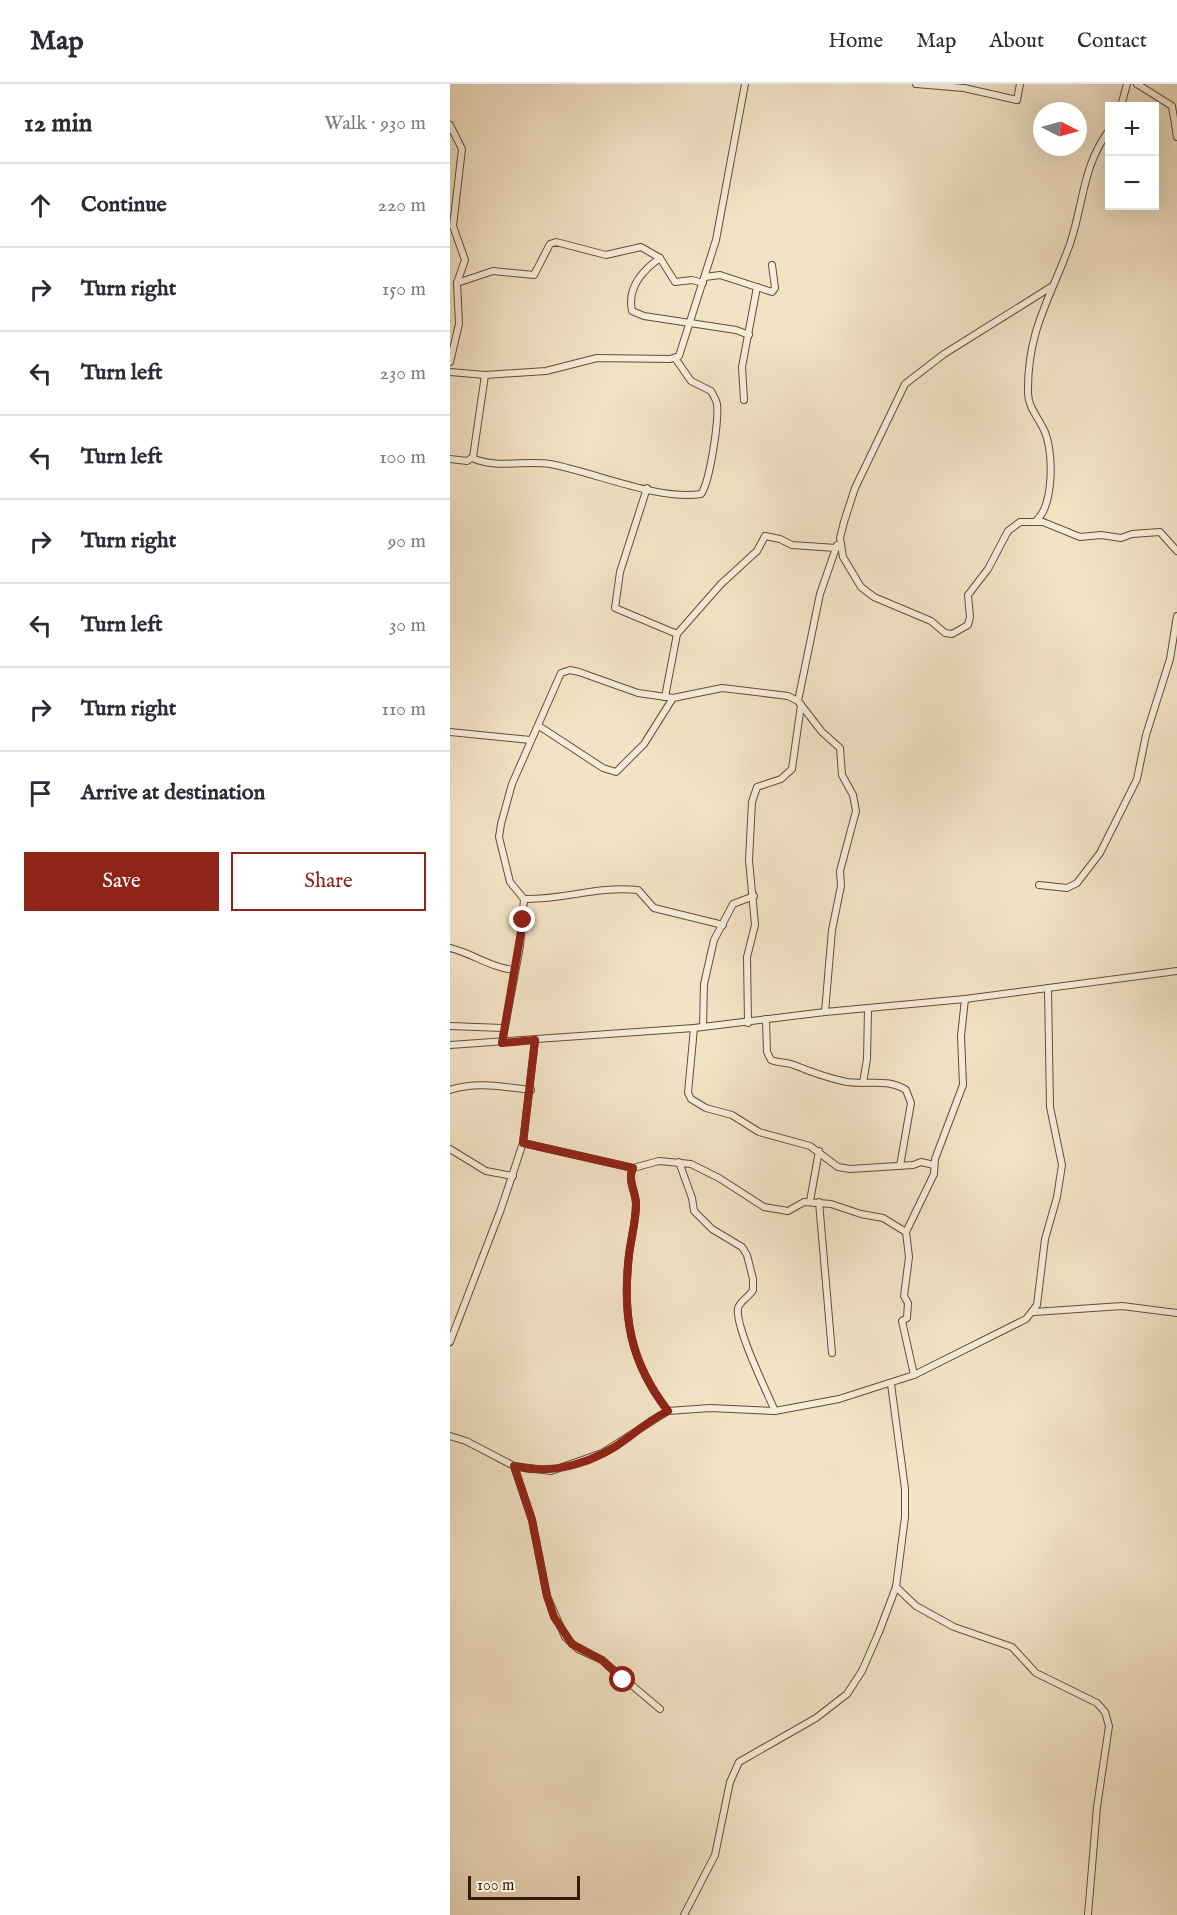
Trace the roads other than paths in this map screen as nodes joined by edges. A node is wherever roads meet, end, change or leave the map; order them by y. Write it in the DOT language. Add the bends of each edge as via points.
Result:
graph roads {
  1 [pos="745,84"];
  2 [pos="916,84"];
  3 [pos="1020,84"];
  4 [pos="1127,84"];
  5 [pos="1137,84"];
  6 [pos="1122,102"];
  7 [pos="450,125"];
  8 [pos="1105,137"];
  9 [pos="1177,137"];
  10 [pos="660,258"];
  11 [pos="772,265"];
  12 [pos="704,280"];
  13 [pos="457,283"];
  14 [pos="757,287"];
  15 [pos="1051,287"];
  16 [pos="689,321"];
  17 [pos="749,335"];
  18 [pos="675,358"];
  19 [pos="450,362"];
  20 [pos="450,372"];
  21 [pos="485,375"];
  22 [pos="744,400"];
  23 [pos="472,458"];
  24 [pos="450,459"];
  25 [pos="647,488"];
  26 [pos="1036,522"];
  27 [pos="840,538"];
  28 [pos="836,548"];
  29 [pos="1176,553"];
  30 [pos="1177,616"];
  31 [pos="677,634"];
  32 [pos="665,697"];
  33 [pos="673,698"];
  34 [pos="799,703"];
  35 [pos="539,726"];
  36 [pos="450,732"];
  37 [pos="530,740"];
  38 [pos="1039,885"];
  39 [pos="754,896"];
  40 [pos="524,899"];
  41 [pos="723,925"];
  42 [pos="450,948"];
  43 [pos="515,970"];
  44 [pos="1177,971"];
  45 [pos="1048,988"];
  46 [pos="965,999"];
  47 [pos="868,1009"];
  48 [pos="825,1012"];
  49 [pos="766,1019"];
  50 [pos="748,1023"];
  51 [pos="450,1026"];
  52 [pos="704,1027"];
  53 [pos="504,1028"];
  54 [pos="694,1028"];
  55 [pos="535,1040"];
  56 [pos="502,1043"];
  57 [pos="450,1046"];
  58 [pos="863,1083"];
  59 [pos="450,1090"];
  60 [pos="531,1090"];
  61 [pos="523,1143"];
  62 [pos="450,1149"];
  63 [pos="819,1151"];
  64 [pos="679,1162"];
  65 [pos="933,1165"];
  66 [pos="900,1166"];
  67 [pos="633,1168"];
  68 [pos="513,1176"];
  69 [pos="810,1201"];
  70 [pos="819,1202"];
  71 [pos="906,1232"];
  72 [pos="1034,1312"];
  73 [pos="1177,1313"];
  74 [pos="450,1342"];
  75 [pos="832,1353"];
  76 [pos="914,1375"];
  77 [pos="891,1384"];
  78 [pos="668,1411"];
  79 [pos="775,1411"];
  80 [pos="450,1436"];
  81 [pos="514,1466"];
  82 [pos="896,1587"];
  83 [pos="660,1709"];
  84 [pos="684,1915"];
  85 [pos="1088,1915"];
  1 -- 12 [label="street" via="716,240"];
  2 -- 3 [label="street" via="964,88 1017,100"];
  4 -- 6 [label="street"];
  5 -- 9 [label="street" via="1172,106"];
  7 -- 13 [label="street" via="462,149 453,226 465,260"];
  8 -- 15 [label="street" via="1091,158 1072,235"];
  10 -- 12 [label="street" via="675,282"];
  10 -- 13 [label="street" via="641,247 606,255 556,242 550,244 534,275 493,271"];
  10 -- 16 [label="street" via="638,277 632,311"];
  11 -- 14 [label="street" via="774,290"];
  12 -- 14 [label="street" via="720,275"];
  12 -- 16 [label="street"];
  13 -- 19 [label="street" via="459,324"];
  14 -- 17 [label="street"];
  15 -- 26 [label="street" via="1035,330 1028,377 1028,400 1044,429 1049,452 1047,505"];
  15 -- 27 [label="street" via="944,354 905,384 855,488"];
  16 -- 17 [label="street"];
  16 -- 18 [label="street" via="684,346"];
  17 -- 22 [label="street" via="742,367"];
  18 -- 21 [label="street" via="597,358 546,371"];
  18 -- 25 [label="street" via="691,381 711,391 717,405 706,487 700,494 687,496"];
  20 -- 21 [label="street"];
  21 -- 23 [label="street"];
  23 -- 24 [label="street"];
  23 -- 25 [label="street" via="490,464 549,464"];
  25 -- 31 [label="street" via="620,572 615,608"];
  26 -- 27 [label="street" via="1012,526 968,595 968,625 952,634 861,587 843,557"];
  26 -- 29 [label="street" via="1080,537 1101,534 1121,538 1160,532"];
  27 -- 28 [label="street"];
  28 -- 31 [label="street" via="792,545 765,536 757,551 721,584"];
  28 -- 34 [label="street" via="820,594"];
  30 -- 38 [label="street" via="1170,659 1137,779 1100,853 1077,883 1067,888"];
  31 -- 32 [label="street"];
  32 -- 33 [label="street"];
  32 -- 35 [label="street" via="564,671"];
  33 -- 34 [label="street" via="730,688 788,696"];
  33 -- 35 [label="street" via="648,739 616,772 603,768"];
  34 -- 39 [label="street" via="792,769 782,779 763,783 754,792 749,860"];
  34 -- 48 [label="street" via="840,748 842,775 856,804 840,871"];
  35 -- 37 [label="street"];
  36 -- 37 [label="street"];
  37 -- 40 [label="street" via="504,811 499,837 510,882"];
  39 -- 41 [label="street" via="733,904"];
  39 -- 50 [label="street" via="754,925 747,957"];
  40 -- 41 [label="street" via="597,889 638,891 654,908"];
  40 -- 43 [label="street"];
  41 -- 52 [label="street" via="714,940 707,967 702,1005"];
  42 -- 43 [label="street" via="490,966"];
  43 -- 53 [label="street"];
  44 -- 45 [label="street"];
  45 -- 46 [label="street"];
  45 -- 72 [label="street" via="1050,1107 1062,1165"];
  46 -- 47 [label="street"];
  46 -- 65 [label="street" via="961,1036 963,1085"];
  47 -- 48 [label="street"];
  47 -- 58 [label="street"];
  48 -- 49 [label="street"];
  49 -- 50 [label="street"];
  49 -- 58 [label="street" via="767,1052 771,1060 815,1075"];
  50 -- 52 [label="street"];
  51 -- 53 [label="street"];
  52 -- 54 [label="street"];
  53 -- 56 [label="street"];
  54 -- 55 [label="street"];
  54 -- 63 [label="street" via="688,1079 691,1099 716,1112 732,1114 759,1132 796,1140"];
  55 -- 56 [label="street"];
  55 -- 60 [label="street"];
  56 -- 57 [label="street"];
  58 -- 66 [label="street" via="890,1083 910,1096"];
  59 -- 60 [label="street" via="490,1085"];
  60 -- 61 [label="street"];
  61 -- 67 [label="street"];
  61 -- 68 [label="street"];
  62 -- 68 [label="street" via="486,1171"];
  63 -- 66 [label="street" via="844,1168"];
  63 -- 69 [label="street"];
  64 -- 67 [label="street" via="659,1161"];
  64 -- 69 [label="street" via="719,1178 755,1203 771,1209 788,1211"];
  64 -- 79 [label="street" via="694,1211 712,1229 742,1246 747,1255 753,1290 738,1311 747,1344"];
  65 -- 66 [label="street" via="921,1162"];
  65 -- 71 [label="street" via="934,1174"];
  67 -- 78 [label="street" via="630,1180 636,1203 628,1257 627,1318 643,1373"];
  68 -- 74 [label="street"];
  69 -- 70 [label="street"];
  70 -- 71 [label="street" via="883,1218"];
  70 -- 75 [label="street"];
  71 -- 76 [label="street" via="909,1257 904,1296 908,1304 907,1318 902,1321"];
  72 -- 73 [label="street" via="1105,1306"];
  72 -- 76 [label="street"];
  76 -- 77 [label="street"];
  77 -- 79 [label="street"];
  77 -- 82 [label="street" via="905,1489"];
  78 -- 79 [label="street"];
  78 -- 81 [label="street" via="618,1444 574,1465 543,1471"];
  80 -- 81 [label="street"];
  81 -- 83 [label="street" via="532,1520 547,1596 565,1637 578,1649 602,1660"];
  82 -- 84 [label="street" via="862,1671 847,1694 816,1718 739,1762 730,1782 715,1855"];
  82 -- 85 [label="street" via="916,1606 945,1623 1012,1647 1036,1673 1097,1702 1105,1712 1109,1726"];
}
